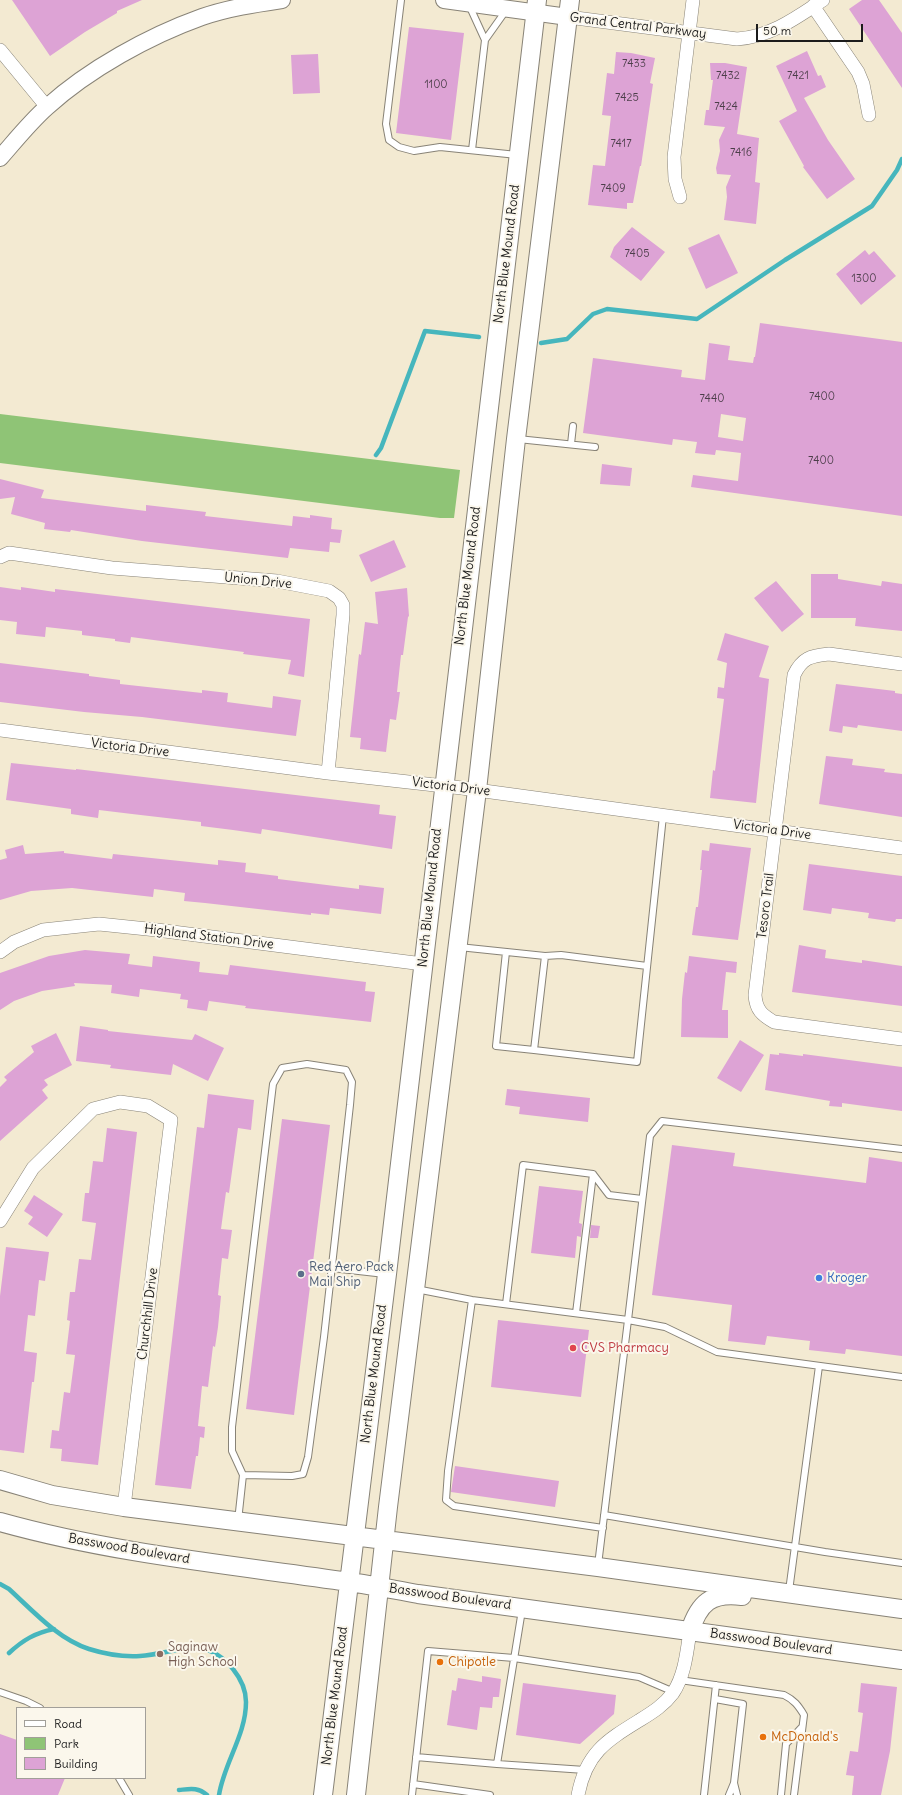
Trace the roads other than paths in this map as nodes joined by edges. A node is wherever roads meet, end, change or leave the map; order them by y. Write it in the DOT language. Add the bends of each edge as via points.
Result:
graph roads {
  1 [pos="282,0"];
  2 [pos="401,0"];
  3 [pos="444,0"];
  4 [pos="693,0"];
  5 [pos="468,3"];
  6 [pos="818,3"];
  7 [pos="237,4"];
  8 [pos="536,6"];
  9 [pos="569,8"];
  10 [pos="508,9"];
  11 [pos="689,32"];
  12 [pos="485,40"];
  13 [pos="0,50"];
  14 [pos="47,107"];
  15 [pos="869,115"];
  16 [pos="472,150"];
  17 [pos="518,156"];
  18 [pos="0,158"];
  19 [pos="680,196"];
  20 [pos="573,426"];
  21 [pos="516,439"];
  22 [pos="571,444"];
  23 [pos="594,447"];
  24 [pos="0,557"];
  25 [pos="902,664"];
  26 [pos="0,730"];
  27 [pos="328,773"];
  28 [pos="443,786"];
  29 [pos="477,790"];
  30 [pos="663,816"];
  31 [pos="775,831"];
  32 [pos="902,848"];
  33 [pos="458,946"];
  34 [pos="0,952"];
  35 [pos="506,952"];
  36 [pos="545,956"];
  37 [pos="423,964"];
  38 [pos="647,966"];
  39 [pos="902,1039"];
  40 [pos="534,1050"];
  41 [pos="902,1149"];
  42 [pos="594,1174"];
  43 [pos="642,1199"];
  44 [pos="0,1221"];
  45 [pos="332,1268"];
  46 [pos="387,1274"];
  47 [pos="415,1289"];
  48 [pos="472,1300"];
  49 [pos="506,1304"];
  50 [pos="576,1313"];
  51 [pos="628,1320"];
  52 [pos="819,1366"];
  53 [pos="902,1377"];
  54 [pos="243,1475"];
  55 [pos="0,1480"];
  56 [pos="124,1507"];
  57 [pos="604,1515"];
  58 [pos="0,1522"];
  59 [pos="238,1522"];
  60 [pos="602,1528"];
  61 [pos="355,1536"];
  62 [pos="384,1540"];
  63 [pos="796,1548"];
  64 [pos="902,1563"];
  65 [pos="598,1567"];
  66 [pos="350,1582"];
  67 [pos="379,1587"];
  68 [pos="769,1590"];
  69 [pos="789,1593"];
  70 [pos="522,1608"];
  71 [pos="902,1609"];
  72 [pos="690,1631"];
  73 [pos="514,1658"];
  74 [pos="902,1660"];
  75 [pos="680,1680"];
  76 [pos="716,1686"];
  77 [pos="0,1692"];
  78 [pos="674,1692"];
  79 [pos="715,1699"];
  80 [pos="38,1707"];
  81 [pos="802,1727"];
  82 [pos="416,1757"];
  83 [pos="497,1764"];
  84 [pos="585,1770"];
  85 [pos="120,1779"];
  86 [pos="734,1783"];
  87 [pos="413,1784"];
  88 [pos="129,1795"];
  89 [pos="322,1795"];
  90 [pos="356,1795"];
  91 [pos="412,1795"];
  92 [pos="490,1795"];
  93 [pos="578,1795"];
  94 [pos="704,1795"];
  95 [pos="729,1795"];
  96 [pos="737,1795"];
  97 [pos="780,1795"];
  98 [pos="794,1795"];
  1 -- 7 [label="street"];
  2 -- 16 [label="lane" via="386,124 389,140 414,151 440,147"];
  3 -- 5 [label="street, Grand Central Parkway"];
  4 -- 11 [label="street"];
  5 -- 10 [label="street, Grand Central Parkway"];
  5 -- 12 [label="lane"];
  6 -- 11 [label="street, Grand Central Parkway" via="771,32 759,36 737,39"];
  6 -- 15 [label="street" via="858,72"];
  7 -- 14 [label="street" via="142,44 96,71"];
  8 -- 9 [label="street, Grand Central Parkway"];
  8 -- 10 [label="street, Grand Central Parkway"];
  8 -- 17 [label="main road, North Blue Mound Road"];
  9 -- 11 [label="street, Grand Central Parkway"];
  9 -- 21 [label="main road"];
  10 -- 12 [label="lane"];
  11 -- 19 [label="street" via="674,157 675,179"];
  12 -- 16 [label="lane"];
  13 -- 14 [label="street"];
  14 -- 18 [label="street"];
  16 -- 17 [label="lane"];
  17 -- 28 [label="main road, North Blue Mound Road"];
  20 -- 22 [label="lane"];
  21 -- 22 [label="lane"];
  21 -- 29 [label="main road"];
  22 -- 23 [label="lane"];
  24 -- 27 [label="street, Union Drive" via="8,553 112,568 277,582 329,591 339,598 343,605 343,615"];
  25 -- 31 [label="street, Tesoro Trail" via="829,654 807,658 799,665 794,675"];
  26 -- 27 [label="street, Victoria Drive"];
  27 -- 28 [label="street, Victoria Drive"];
  28 -- 29 [label="street, Victoria Drive"];
  28 -- 37 [label="main road, North Blue Mound Road"];
  29 -- 30 [label="street, Victoria Drive"];
  29 -- 33 [label="main road"];
  30 -- 31 [label="street, Victoria Drive"];
  30 -- 38 [label="lane"];
  31 -- 32 [label="street, Victoria Drive"];
  31 -- 39 [label="street, Tesoro Trail" via="755,995 760,1012 774,1022"];
  33 -- 35 [label="lane"];
  33 -- 47 [label="main road"];
  34 -- 37 [label="street, Highland Station Drive" via="14,942 43,930 99,924"];
  35 -- 36 [label="lane"];
  35 -- 40 [label="lane" via="496,1046"];
  36 -- 38 [label="lane" via="561,955"];
  36 -- 40 [label="lane"];
  37 -- 46 [label="main road, North Blue Mound Road"];
  38 -- 40 [label="lane" via="637,1062"];
  41 -- 43 [label="lane" via="662,1121 650,1136"];
  42 -- 43 [label="lane" via="609,1195"];
  42 -- 49 [label="lane" via="523,1165"];
  42 -- 50 [label="lane"];
  43 -- 51 [label="lane"];
  44 -- 56 [label="street, Churchhill Drive" via="33,1168 93,1109 120,1102 148,1106 171,1120"];
  45 -- 46 [label="lane"];
  45 -- 54 [label="lane" via="308,1457 303,1474"];
  45 -- 54 [label="lane" via="352,1082 346,1070 306,1064 282,1068 273,1084 232,1427 232,1450"];
  46 -- 61 [label="main road, North Blue Mound Road"];
  47 -- 48 [label="lane"];
  47 -- 62 [label="main road"];
  48 -- 49 [label="lane"];
  48 -- 60 [label="lane" via="446,1500 454,1506"];
  49 -- 50 [label="lane"];
  50 -- 51 [label="lane"];
  51 -- 52 [label="lane" via="665,1327 717,1352"];
  51 -- 57 [label="lane"];
  52 -- 53 [label="lane"];
  52 -- 63 [label="lane"];
  54 -- 59 [label="lane"];
  55 -- 56 [label="main road" via="52,1495"];
  56 -- 59 [label="main road"];
  57 -- 60 [label="lane"];
  57 -- 63 [label="lane"];
  58 -- 66 [label="main road, Basswood Boulevard" via="125,1550"];
  59 -- 61 [label="main road"];
  60 -- 65 [label="lane"];
  61 -- 62 [label="main road"];
  61 -- 66 [label="main road, North Blue Mound Road"];
  62 -- 65 [label="main road"];
  62 -- 67 [label="main road"];
  63 -- 64 [label="lane"];
  63 -- 69 [label="lane"];
  65 -- 68 [label="main road"];
  66 -- 67 [label="main road, Basswood Boulevard"];
  66 -- 89 [label="main road, North Blue Mound Road"];
  67 -- 70 [label="main road, Basswood Boulevard"];
  67 -- 90 [label="main road"];
  68 -- 69 [label="main road"];
  68 -- 72 [label="main road" via="750,1597 732,1595 710,1599 698,1610"];
  69 -- 71 [label="main road"];
  70 -- 72 [label="main road, Basswood Boulevard"];
  70 -- 73 [label="lane"];
  72 -- 74 [label="main road, Basswood Boulevard"];
  72 -- 75 [label="street"];
  73 -- 78 [label="lane" via="640,1676"];
  73 -- 82 [label="lane" via="428,1651"];
  73 -- 83 [label="lane"];
  75 -- 76 [label="lane"];
  75 -- 78 [label="street"];
  76 -- 79 [label="lane"];
  76 -- 81 [label="lane" via="784,1695 793,1699 804,1715"];
  77 -- 80 [label="lane"];
  78 -- 84 [label="street" via="656,1710 609,1740 595,1754"];
  79 -- 86 [label="lane" via="743,1704"];
  79 -- 94 [label="lane"];
  81 -- 97 [label="lane" via="786,1744"];
  81 -- 98 [label="lane"];
  82 -- 83 [label="lane"];
  82 -- 87 [label="lane"];
  83 -- 84 [label="lane"];
  84 -- 93 [label="street"];
  85 -- 88 [label="lane"];
  86 -- 95 [label="lane"];
  86 -- 96 [label="lane"];
  87 -- 91 [label="lane"];
  87 -- 92 [label="lane"];
}
